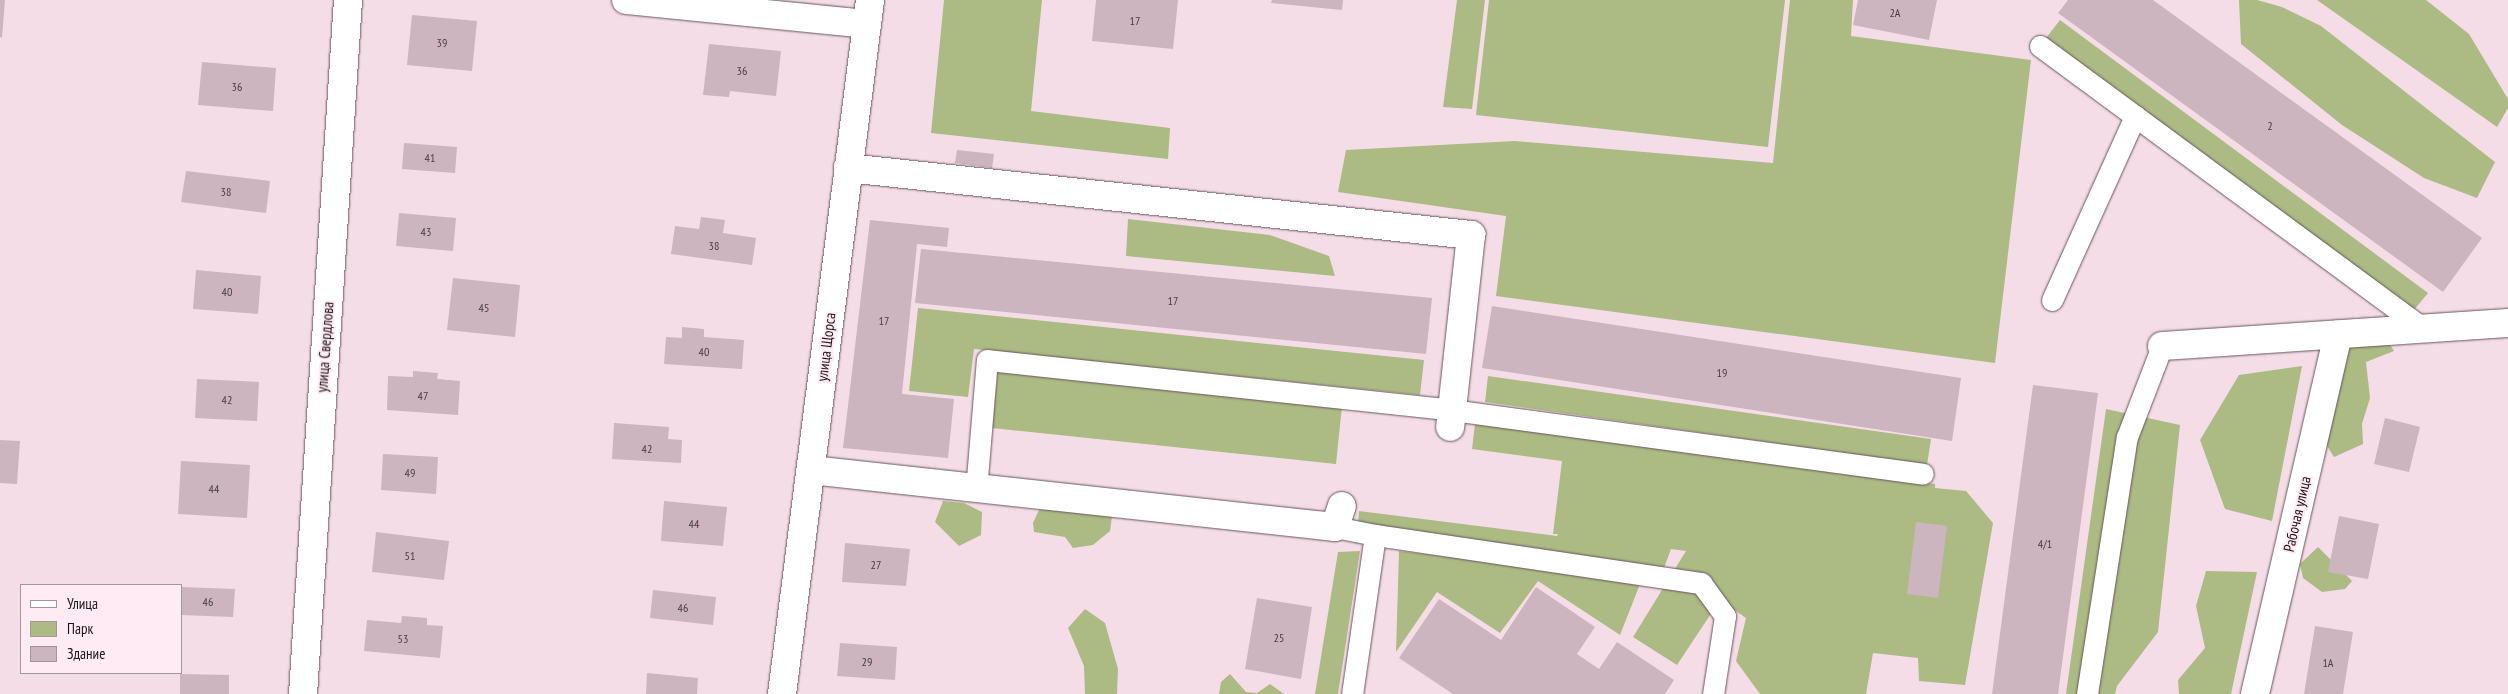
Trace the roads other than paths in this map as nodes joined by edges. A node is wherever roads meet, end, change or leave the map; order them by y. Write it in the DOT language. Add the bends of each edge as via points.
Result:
graph roads {
  1 [pos="348,0"];
  2 [pos="626,0"];
  3 [pos="869,12"];
  4 [pos="2040,46"];
  5 [pos="2135,116"];
  6 [pos="848,168"];
  7 [pos="2052,300"];
  8 [pos="2508,323"];
  9 [pos="2423,328"];
  10 [pos="2338,334"];
  11 [pos="2162,346"];
  12 [pos="1451,419"];
  13 [pos="811,470"];
  14 [pos="1923,474"];
  15 [pos="976,490"];
  16 [pos="1339,517"];
  17 [pos="1374,536"];
  18 [pos="303,694"];
  19 [pos="782,694"];
  20 [pos="1352,694"];
  21 [pos="1713,694"];
  22 [pos="2087,694"];
  23 [pos="2255,694"];
  1 -- 18 [label="street, улица Свердлова"];
  2 -- 3 [label="street"];
  3 -- 6 [label="street, улица Щорса"];
  4 -- 5 [label="lane"];
  5 -- 7 [label="lane"];
  5 -- 9 [label="lane"];
  6 -- 12 [label="street" via="1471,235"];
  6 -- 13 [label="street, улица Щорса"];
  8 -- 9 [label="street"];
  9 -- 10 [label="street"];
  10 -- 11 [label="street"];
  10 -- 23 [label="street, Рабочая улица"];
  11 -- 22 [label="lane" via="2127,437"];
  12 -- 14 [label="lane"];
  12 -- 15 [label="lane" via="987,360"];
  13 -- 15 [label="street"];
  13 -- 19 [label="street, улица Щорса"];
  15 -- 16 [label="street"];
  16 -- 17 [label="lane"];
  17 -- 20 [label="lane"];
  17 -- 21 [label="lane" via="1701,583 1725,616"];
}
